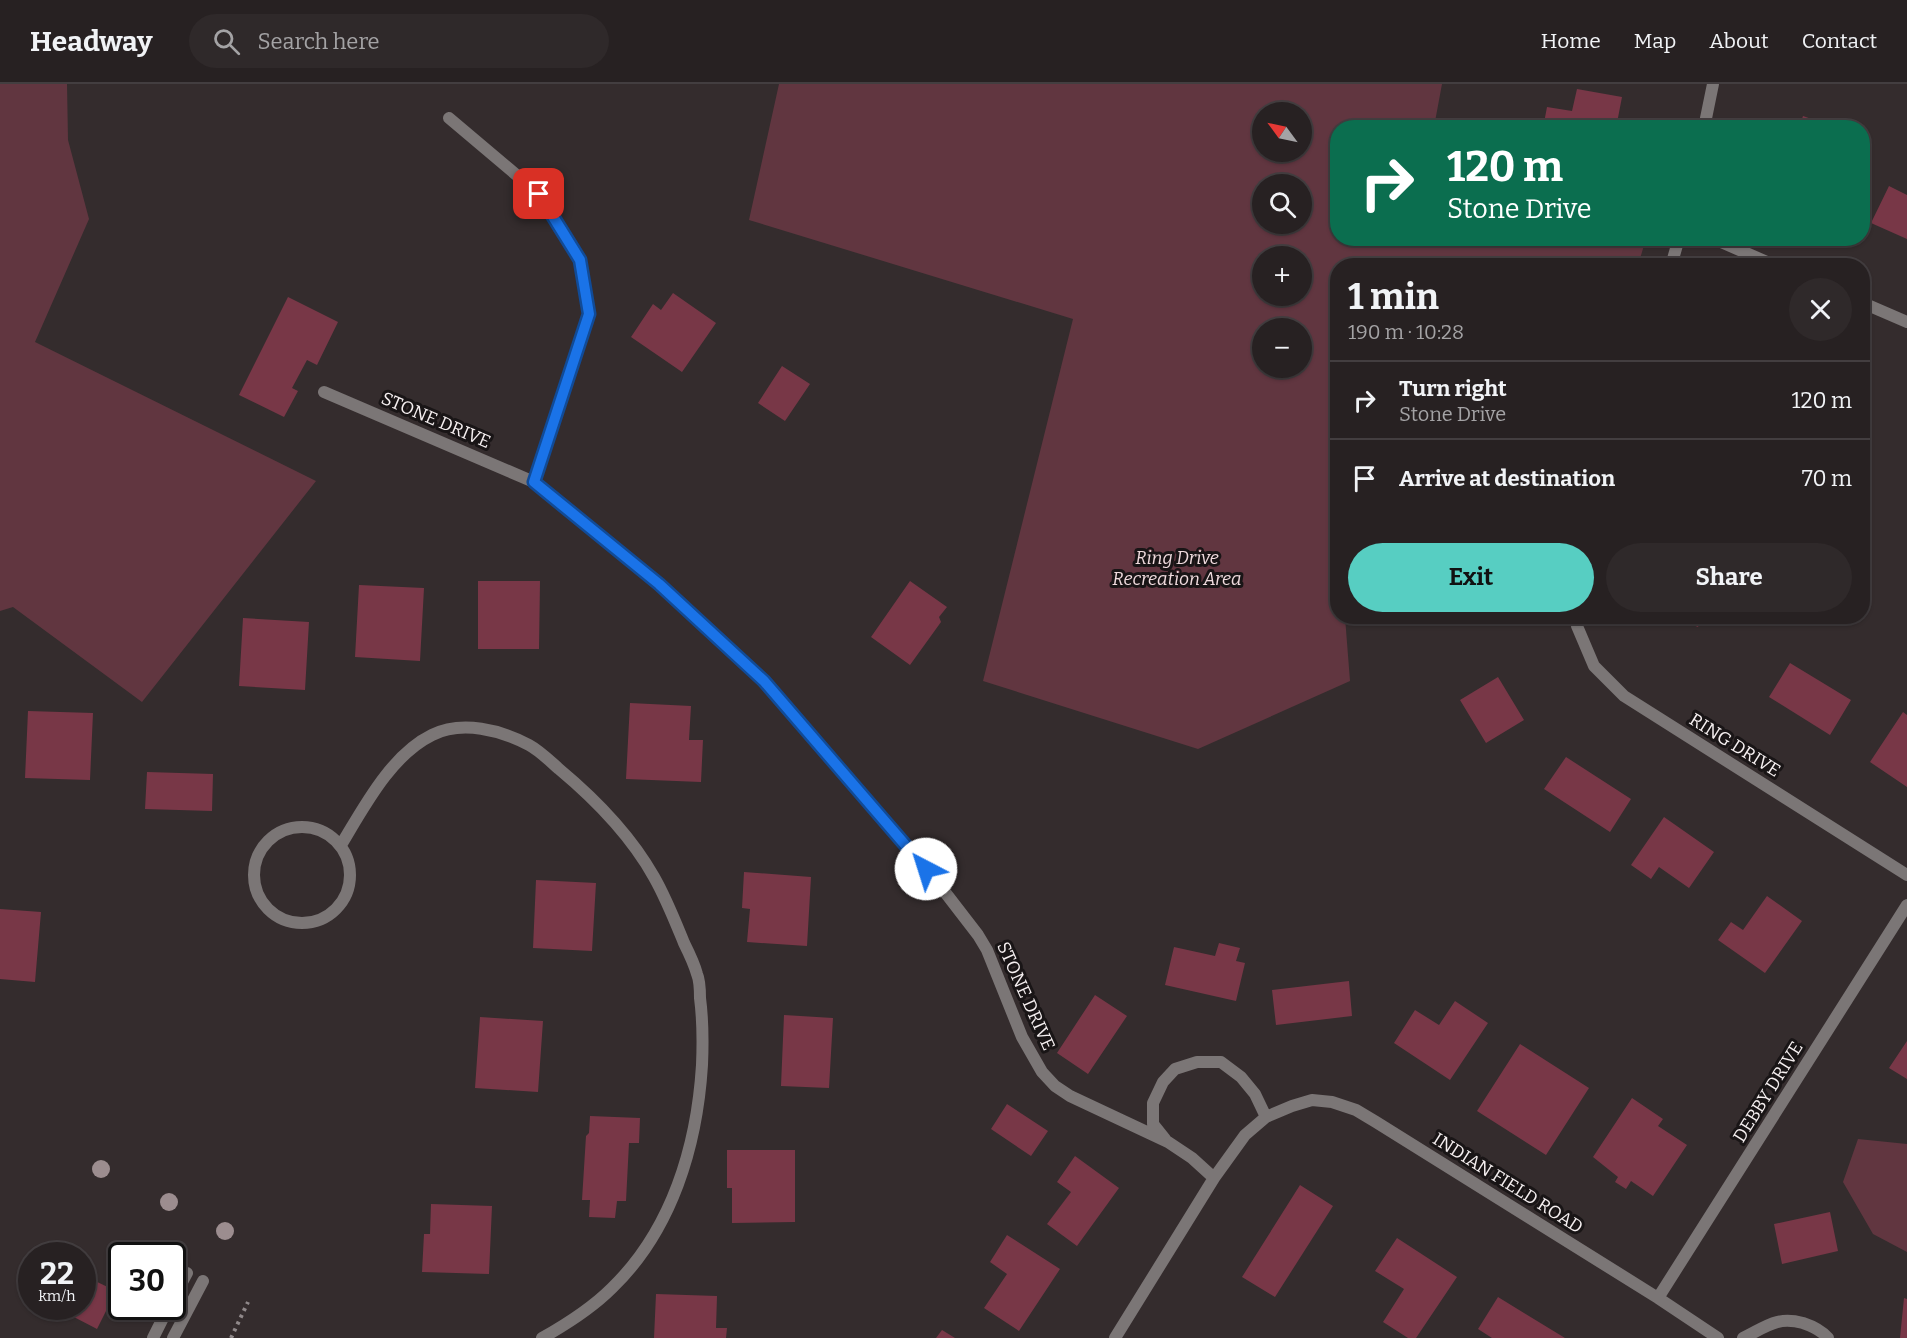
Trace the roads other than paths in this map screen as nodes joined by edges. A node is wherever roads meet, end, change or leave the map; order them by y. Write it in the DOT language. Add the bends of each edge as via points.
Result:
graph roads {
  1 [pos="1713,84"];
  2 [pos="449,118"];
  3 [pos="1706,120"];
  4 [pos="1730,246"];
  5 [pos="1758,258"];
  6 [pos="1870,306"];
  7 [pos="1907,322"];
  8 [pos="324,392"];
  9 [pos="534,482"];
  10 [pos="1577,624"];
  11 [pos="341,845"];
  12 [pos="1907,875"];
  13 [pos="1907,905"];
  14 [pos="1266,1117"];
  15 [pos="1168,1142"];
  16 [pos="1214,1178"];
  17 [pos="203,1281"];
  18 [pos="1658,1298"];
  19 [pos="163,1320"];
  20 [pos="153,1338"];
  21 [pos="173,1338"];
  22 [pos="542,1338"];
  23 [pos="1115,1338"];
  24 [pos="1718,1338"];
  25 [pos="1743,1338"];
  26 [pos="1828,1338"];
  1 -- 3 [label="street"];
  2 -- 9 [label="street" via="539,194 580,260 589,314"];
  4 -- 5 [label="street"];
  6 -- 7 [label="street"];
  8 -- 9 [label="street, STONE DRIVE"];
  9 -- 15 [label="street, STONE DRIVE" via="659,584 764,681 865,797 978,935 1022,1037 1048,1079 1086,1104"];
  10 -- 12 [label="street, RING DRIVE" via="1594,666 1624,696"];
  11 -- 11 [label="street" via="314,827 281,830 268,840 254,869 261,901 285,920 300,923 330,915 341,904 351,874"];
  11 -- 22 [label="street" via="390,771 432,735 460,727 514,738 532,747 580,786 629,840 654,876 698,975 704,1031 700,1089 693,1138 680,1182 633,1265 587,1309"];
  13 -- 18 [label="street, DEBBY DRIVE"];
  14 -- 15 [label="street" via="1256,1094 1241,1077 1221,1062 1197,1062 1175,1069 1163,1082 1153,1103 1153,1124"];
  14 -- 16 [label="street, INDIAN FIELD ROAD" via="1245,1135"];
  14 -- 18 [label="street, INDIAN FIELD ROAD" via="1312,1100 1356,1110"];
  15 -- 16 [label="street, STONE DRIVE"];
  16 -- 23 [label="street, INDIAN FIELD ROAD"];
  17 -- 21 [label="street"];
  18 -- 24 [label="street, INDIAN FIELD ROAD"];
  19 -- 20 [label="street"];
  25 -- 26 [label="street" via="1783,1320 1810,1325"];
}
